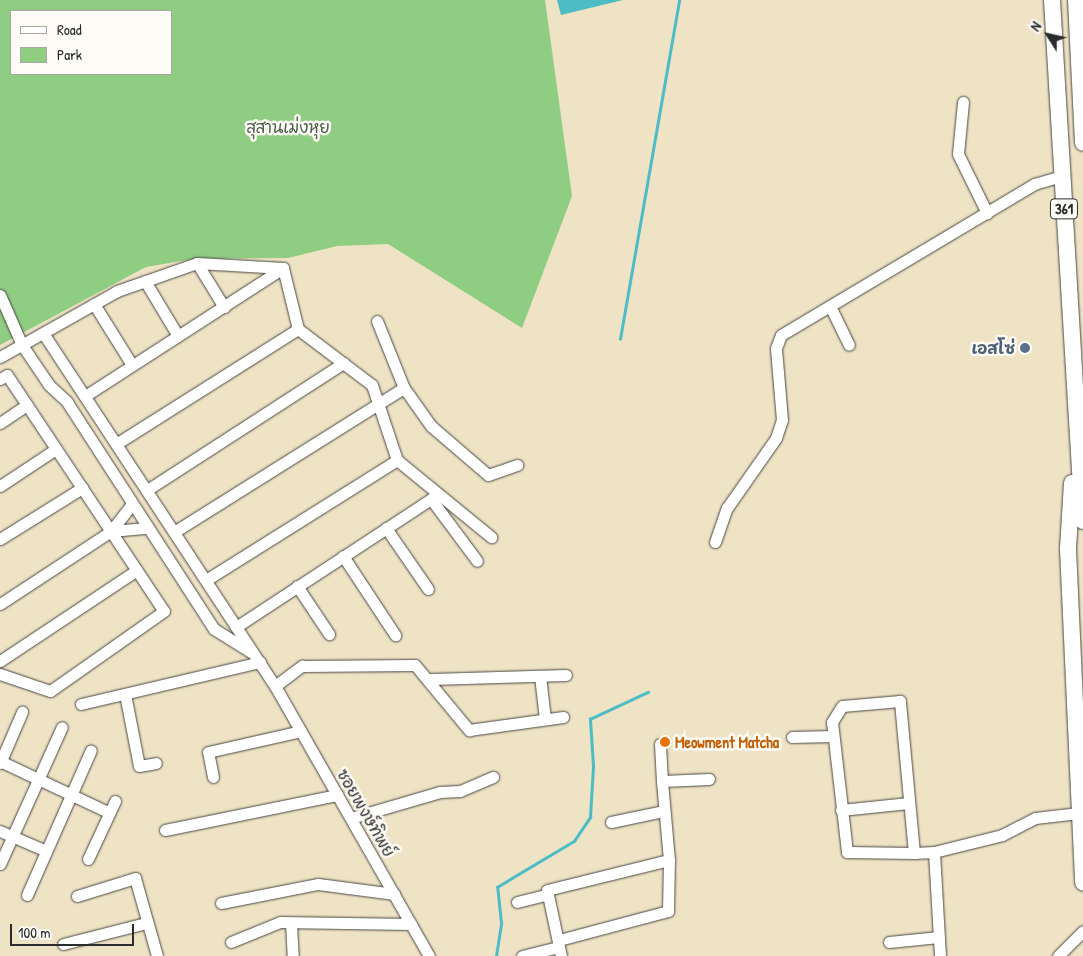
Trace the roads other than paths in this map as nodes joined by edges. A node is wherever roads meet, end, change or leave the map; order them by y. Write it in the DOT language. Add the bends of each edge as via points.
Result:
graph roads {
  1 [pos="1052,0"];
  2 [pos="1076,0"];
  3 [pos="963,102"];
  4 [pos="1083,143"];
  5 [pos="1062,176"];
  6 [pos="987,213"];
  7 [pos="197,263"];
  8 [pos="284,268"];
  9 [pos="145,281"];
  10 [pos="0,294"];
  11 [pos="94,304"];
  12 [pos="830,306"];
  13 [pos="224,307"];
  14 [pos="378,321"];
  15 [pos="298,329"];
  16 [pos="43,333"];
  17 [pos="178,336"];
  18 [pos="22,345"];
  19 [pos="849,345"];
  20 [pos="0,357"];
  21 [pos="343,363"];
  22 [pos="132,365"];
  23 [pos="0,379"];
  24 [pos="404,388"];
  25 [pos="85,396"];
  26 [pos="27,405"];
  27 [pos="376,408"];
  28 [pos="1076,418"];
  29 [pos="0,423"];
  30 [pos="116,444"];
  31 [pos="56,449"];
  32 [pos="397,460"];
  33 [pos="517,465"];
  34 [pos="0,486"];
  35 [pos="82,488"];
  36 [pos="147,490"];
  37 [pos="434,497"];
  38 [pos="132,504"];
  39 [pos="1083,521"];
  40 [pos="147,528"];
  41 [pos="386,528"];
  42 [pos="111,531"];
  43 [pos="174,532"];
  44 [pos="491,537"];
  45 [pos="0,539"];
  46 [pos="715,542"];
  47 [pos="342,556"];
  48 [pos="476,561"];
  49 [pos="137,570"];
  50 [pos="206,580"];
  51 [pos="297,586"];
  52 [pos="428,589"];
  53 [pos="0,604"];
  54 [pos="236,627"];
  55 [pos="329,634"];
  56 [pos="395,634"];
  57 [pos="257,658"];
  58 [pos="0,661"];
  59 [pos="0,674"];
  60 [pos="566,675"];
  61 [pos="540,676"];
  62 [pos="431,679"];
  63 [pos="275,686"];
  64 [pos="125,694"];
  65 [pos="81,704"];
  66 [pos="22,712"];
  67 [pos="563,717"];
  68 [pos="545,719"];
  69 [pos="62,727"];
  70 [pos="301,730"];
  71 [pos="833,736"];
  72 [pos="792,737"];
  73 [pos="660,744"];
  74 [pos="91,750"];
  75 [pos="0,762"];
  76 [pos="156,763"];
  77 [pos="213,777"];
  78 [pos="493,777"];
  79 [pos="38,779"];
  80 [pos="709,779"];
  81 [pos="662,781"];
  82 [pos="70,794"];
  83 [pos="337,795"];
  84 [pos="115,801"];
  85 [pos="909,803"];
  86 [pos="841,810"];
  87 [pos="663,811"];
  88 [pos="108,812"];
  89 [pos="1079,813"];
  90 [pos="351,818"];
  91 [pos="611,822"];
  92 [pos="166,830"];
  93 [pos="0,831"];
  94 [pos="12,836"];
  95 [pos="44,850"];
  96 [pos="934,852"];
  97 [pos="914,853"];
  98 [pos="88,859"];
  99 [pos="669,860"];
  100 [pos="0,864"];
  101 [pos="1083,884"];
  102 [pos="394,894"];
  103 [pos="548,894"];
  104 [pos="26,895"];
  105 [pos="77,896"];
  106 [pos="517,902"];
  107 [pos="221,903"];
  108 [pos="146,923"];
  109 [pos="291,923"];
  110 [pos="411,924"];
  111 [pos="1083,932"];
  112 [pos="939,937"];
  113 [pos="231,942"];
  114 [pos="889,942"];
  115 [pos="63,944"];
  116 [pos="560,948"];
  117 [pos="157,956"];
  118 [pos="293,956"];
  119 [pos="429,956"];
  120 [pos="522,956"];
  121 [pos="940,956"];
  122 [pos="1058,956"];
  1 -- 5 [label="highway, 361"];
  2 -- 4 [label="highway"];
  3 -- 6 [label="street" via="958,154"];
  5 -- 6 [label="street" via="1034,184"];
  5 -- 28 [label="highway, 361"];
  6 -- 12 [label="street"];
  7 -- 8 [label="street"];
  7 -- 9 [label="street"];
  7 -- 13 [label="street"];
  8 -- 13 [label="street"];
  8 -- 15 [label="street"];
  9 -- 11 [label="street"];
  9 -- 17 [label="street"];
  10 -- 18 [label="street"];
  11 -- 16 [label="street"];
  11 -- 22 [label="street"];
  12 -- 19 [label="street"];
  12 -- 46 [label="street" via="781,335 776,348 782,420 776,438 727,508"];
  13 -- 17 [label="street"];
  14 -- 24 [label="street"];
  15 -- 21 [label="street"];
  15 -- 30 [label="street"];
  16 -- 18 [label="street"];
  16 -- 25 [label="street, ซอยพงษ์ทิพย์"];
  17 -- 22 [label="street"];
  18 -- 20 [label="street"];
  18 -- 38 [label="street" via="49,385 67,402"];
  21 -- 27 [label="street" via="372,385"];
  21 -- 36 [label="street"];
  22 -- 25 [label="street"];
  23 -- 26 [label="street" via="7,374"];
  24 -- 27 [label="street"];
  24 -- 33 [label="street" via="431,426 488,475"];
  25 -- 30 [label="street, ซอยพงษ์ทิพย์"];
  26 -- 29 [label="street"];
  26 -- 31 [label="street"];
  27 -- 32 [label="street"];
  27 -- 43 [label="street"];
  28 -- 39 [label="highway, 361"];
  28 -- 89 [label="highway, 361" via="1068,549"];
  30 -- 36 [label="street, ซอยพงษ์ทิพย์"];
  31 -- 34 [label="street"];
  31 -- 35 [label="street"];
  32 -- 37 [label="street"];
  32 -- 50 [label="street"];
  35 -- 42 [label="street"];
  35 -- 45 [label="street"];
  36 -- 43 [label="street, ซอยพงษ์ทิพย์"];
  37 -- 41 [label="street"];
  37 -- 44 [label="street"];
  37 -- 48 [label="street"];
  38 -- 40 [label="street"];
  38 -- 42 [label="street"];
  40 -- 42 [label="street"];
  40 -- 57 [label="street" via="214,629"];
  41 -- 47 [label="street"];
  41 -- 52 [label="street"];
  42 -- 49 [label="street"];
  42 -- 53 [label="street"];
  43 -- 50 [label="street, ซอยพงษ์ทิพย์"];
  47 -- 51 [label="street"];
  47 -- 56 [label="street"];
  49 -- 58 [label="street"];
  49 -- 59 [label="street" via="164,611 50,691"];
  50 -- 54 [label="street, ซอยพงษ์ทิพย์"];
  51 -- 54 [label="street"];
  51 -- 55 [label="street"];
  54 -- 57 [label="street, ซอยพงษ์ทิพย์"];
  57 -- 63 [label="street, ซอยพงษ์ทิพย์"];
  57 -- 64 [label="street"];
  60 -- 61 [label="street"];
  61 -- 62 [label="street"];
  61 -- 68 [label="street"];
  62 -- 63 [label="street" via="415,665 302,666"];
  62 -- 68 [label="street" via="469,730"];
  63 -- 70 [label="street, ซอยพงษ์ทิพย์"];
  64 -- 65 [label="street"];
  64 -- 76 [label="street" via="138,766"];
  66 -- 75 [label="street"];
  67 -- 68 [label="street"];
  69 -- 79 [label="street"];
  70 -- 77 [label="street" via="208,752"];
  70 -- 83 [label="street, ซอยพงษ์ทิพย์"];
  71 -- 72 [label="street"];
  71 -- 85 [label="street" via="834,715 842,706 900,701"];
  71 -- 86 [label="street"];
  73 -- 81 [label="street"];
  74 -- 82 [label="street"];
  75 -- 79 [label="street"];
  78 -- 90 [label="street" via="460,790 440,792"];
  79 -- 82 [label="street"];
  79 -- 94 [label="street"];
  80 -- 81 [label="street"];
  81 -- 87 [label="street"];
  82 -- 88 [label="street"];
  82 -- 95 [label="street"];
  83 -- 90 [label="street, ซอยพงษ์ทิพย์"];
  83 -- 92 [label="street"];
  84 -- 88 [label="street"];
  85 -- 86 [label="street"];
  85 -- 97 [label="street"];
  86 -- 97 [label="street" via="847,852"];
  87 -- 91 [label="street"];
  87 -- 99 [label="street"];
  88 -- 98 [label="street"];
  89 -- 96 [label="street" via="1035,818 1002,834"];
  89 -- 101 [label="highway, 361"];
  90 -- 102 [label="street, ซอยพงษ์ทิพย์"];
  93 -- 94 [label="street"];
  94 -- 95 [label="street"];
  94 -- 100 [label="street"];
  95 -- 104 [label="street"];
  96 -- 97 [label="street"];
  96 -- 112 [label="street"];
  99 -- 103 [label="street" via="547,890"];
  99 -- 116 [label="street" via="668,911"];
  102 -- 107 [label="street" via="318,884"];
  102 -- 110 [label="street, ซอยพงษ์ทิพย์"];
  103 -- 106 [label="street"];
  103 -- 116 [label="street"];
  105 -- 108 [label="street" via="135,878"];
  108 -- 115 [label="street"];
  108 -- 117 [label="street"];
  109 -- 110 [label="street"];
  109 -- 113 [label="street" via="280,922"];
  109 -- 118 [label="street"];
  110 -- 119 [label="street, ซอยพงษ์ทิพย์"];
  111 -- 122 [label="street"];
  112 -- 114 [label="street"];
  112 -- 121 [label="street"];
  116 -- 120 [label="street"];
}
